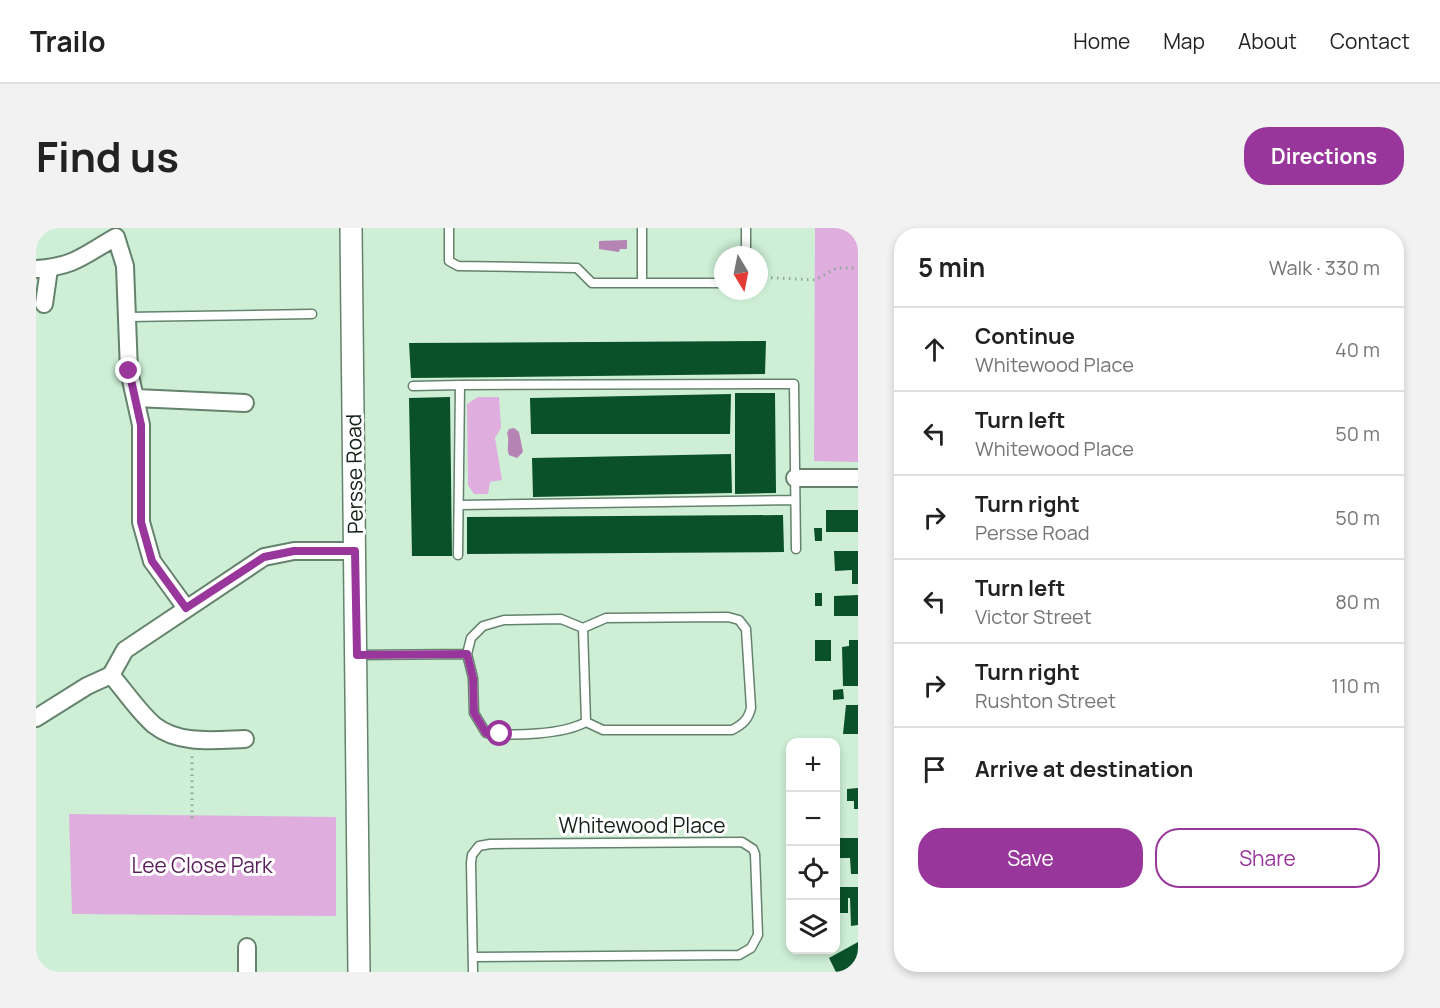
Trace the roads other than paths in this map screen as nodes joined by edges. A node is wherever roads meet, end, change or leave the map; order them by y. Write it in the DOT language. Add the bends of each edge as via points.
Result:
graph roads {
  1 [pos="351,228"];
  2 [pos="449,228"];
  3 [pos="642,228"];
  4 [pos="746,228"];
  5 [pos="746,246"];
  6 [pos="42,269"];
  7 [pos="642,283"];
  8 [pos="714,283"];
  9 [pos="44,304"];
  10 [pos="312,314"];
  11 [pos="127,317"];
  12 [pos="413,386"];
  13 [pos="460,386"];
  14 [pos="136,398"];
  15 [pos="245,403"];
  16 [pos="795,478"];
  17 [pos="858,478"];
  18 [pos="795,500"];
  19 [pos="459,505"];
  20 [pos="796,549"];
  21 [pos="355,551"];
  22 [pos="458,555"];
  23 [pos="186,608"];
  24 [pos="583,628"];
  25 [pos="467,654"];
  26 [pos="357,655"];
  27 [pos="111,675"];
  28 [pos="36,718"];
  29 [pos="586,722"];
  30 [pos="245,740"];
  31 [pos="247,947"];
  32 [pos="473,957"];
  33 [pos="247,972"];
  34 [pos="359,972"];
  35 [pos="473,972"];
  1 -- 21 [label="street, Persse Road"];
  2 -- 7 [label="lane" via="449,261 458,266 577,268 592,283"];
  3 -- 7 [label="lane"];
  4 -- 5 [label="lane"];
  6 -- 9 [label="street"];
  6 -- 11 [label="street" via="81,260 116,237 125,266"];
  7 -- 8 [label="lane"];
  10 -- 11 [label="lane"];
  11 -- 14 [label="street" via="129,371"];
  12 -- 13 [label="lane"];
  13 -- 16 [label="lane" via="794,384"];
  13 -- 19 [label="lane"];
  14 -- 15 [label="street"];
  14 -- 23 [label="street" via="141,425 141,522 152,561"];
  16 -- 17 [label="street"];
  16 -- 18 [label="lane"];
  18 -- 19 [label="lane"];
  18 -- 20 [label="lane"];
  19 -- 22 [label="lane"];
  21 -- 23 [label="street" via="294,551 264,557"];
  21 -- 26 [label="street, Persse Road"];
  23 -- 27 [label="street" via="125,650"];
  24 -- 25 [label="lane" via="561,620 504,620 483,626 471,638"];
  24 -- 29 [label="lane"];
  24 -- 29 [label="lane" via="606,618 728,616 739,620 749,641 751,708 748,718 732,730 603,730"];
  25 -- 26 [label="lane"];
  25 -- 29 [label="lane" via="473,678 474,713 486,733 572,729"];
  26 -- 34 [label="street, Persse Road"];
  27 -- 28 [label="street"];
  27 -- 30 [label="street" via="154,725 170,734 192,740"];
  31 -- 33 [label="street"];
  32 -- 32 [label="lane, Whitewood Place" via="471,863 479,846 742,842 755,854 758,935 751,948 739,955"];
  32 -- 35 [label="lane, Whitewood Place"];
}
